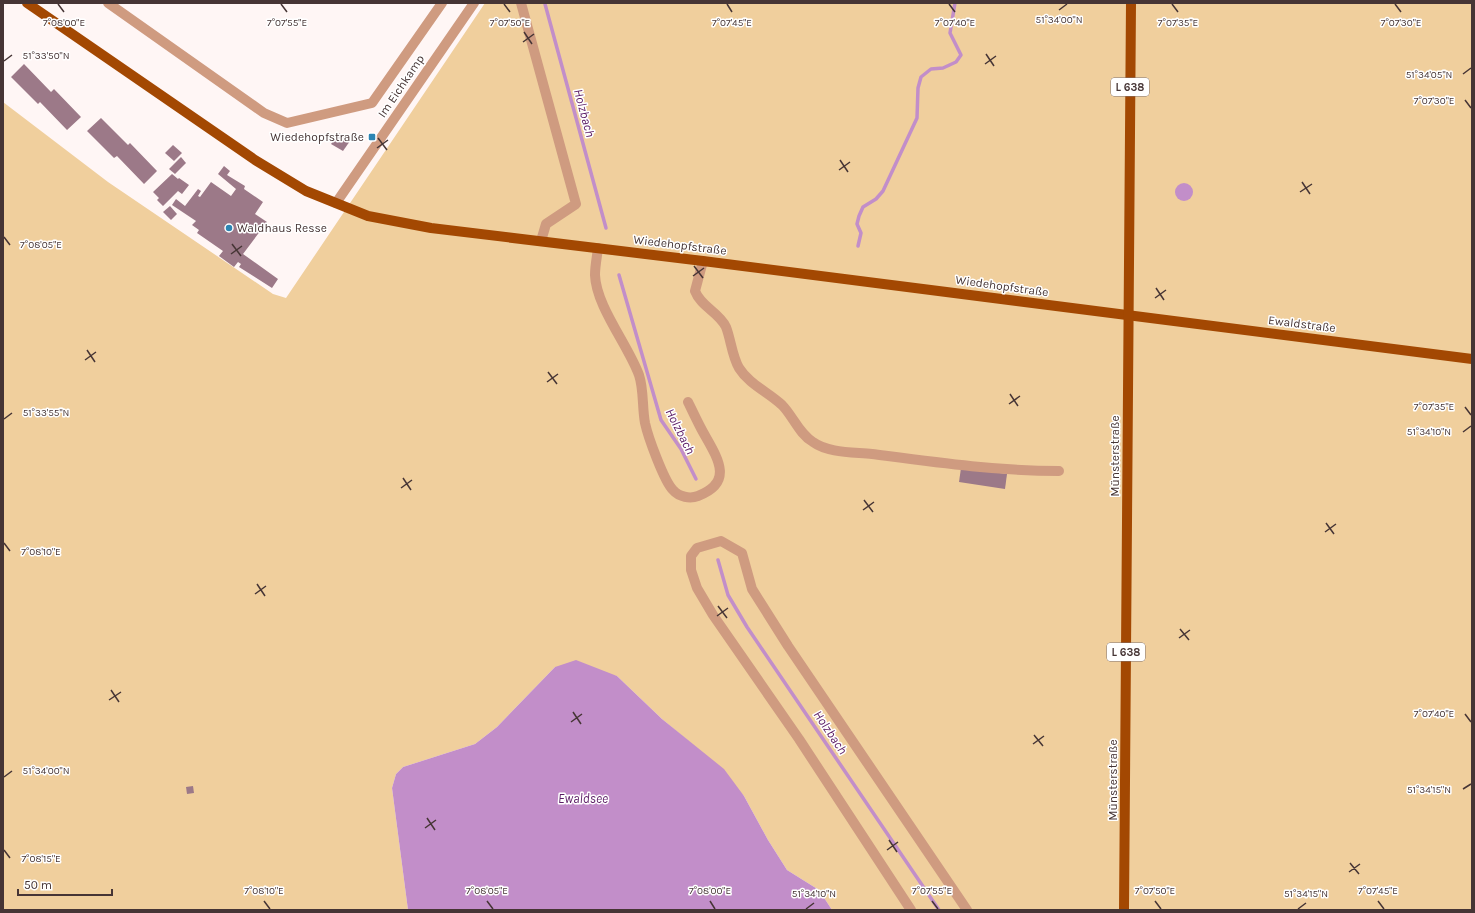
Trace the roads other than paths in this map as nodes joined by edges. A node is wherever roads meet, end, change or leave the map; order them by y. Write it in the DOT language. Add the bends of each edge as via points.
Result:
graph roads {
  1 [pos="27,3"];
  2 [pos="108,3"];
  3 [pos="442,3"];
  4 [pos="474,3"];
  5 [pos="521,3"];
  6 [pos="1131,3"];
  7 [pos="336,203"];
  8 [pos="541,241"];
  9 [pos="598,248"];
  10 [pos="703,261"];
  11 [pos="1128,316"];
  12 [pos="1472,359"];
  13 [pos="688,402"];
  14 [pos="1059,471"];
  15 [pos="911,910"];
  16 [pos="967,910"];
  17 [pos="1124,910"];
  1 -- 7 [label="main road, Wiedehopfstraße" via="255,160 306,191"];
  2 -- 3 [label="street" via="264,113 287,123 372,104"];
  4 -- 7 [label="street, Im Eichkamp"];
  5 -- 8 [label="street" via="576,204 546,224"];
  6 -- 11 [label="main road, Münsterstraße / L 638"];
  7 -- 8 [label="main road, Wiedehopfstraße" via="368,216 431,228"];
  8 -- 9 [label="main road, Wiedehopfstraße"];
  9 -- 10 [label="main road, Wiedehopfstraße"];
  9 -- 13 [label="street" via="595,276 602,302 639,376 649,436 673,491 679,495 694,497 714,488 719,480 720,471 718,459"];
  10 -- 11 [label="main road, Wiedehopfstraße"];
  10 -- 14 [label="street" via="695,291 702,303 715,313 725,326 738,367 748,380 782,406 813,443 826,448 897,457 1024,471"];
  11 -- 12 [label="main road, Ewaldstraße"];
  11 -- 17 [label="main road, Münsterstraße / L 638"];
  15 -- 16 [label="street" via="799,739 713,616 697,588 691,570 691,556 697,548 721,541 742,553 752,589"];
}
